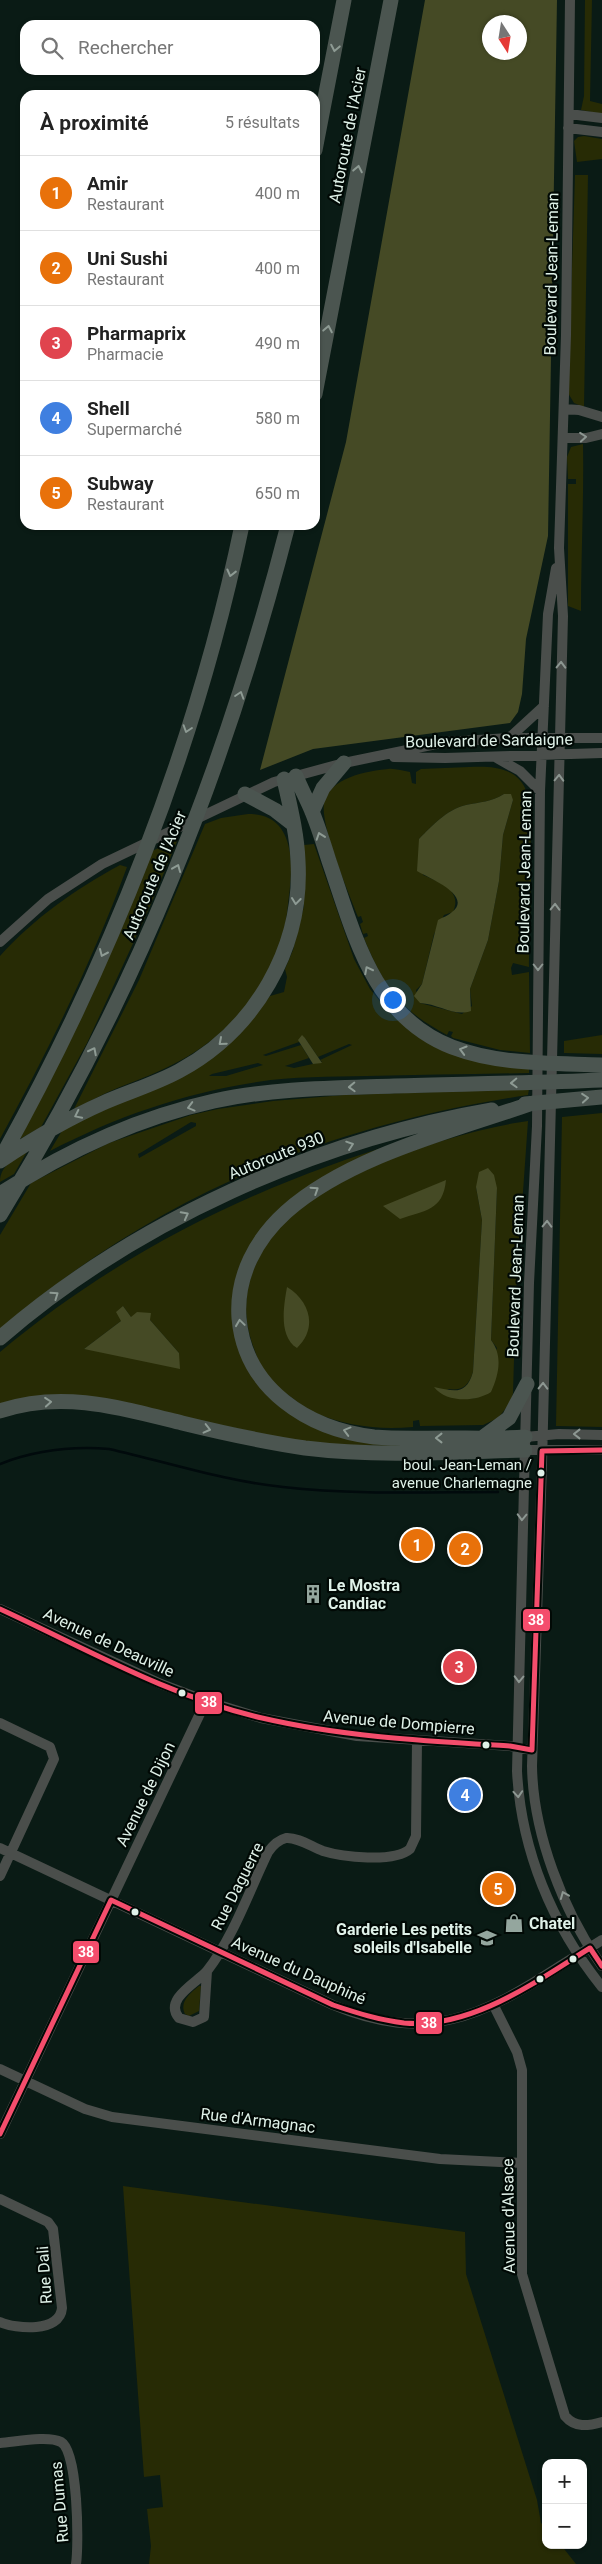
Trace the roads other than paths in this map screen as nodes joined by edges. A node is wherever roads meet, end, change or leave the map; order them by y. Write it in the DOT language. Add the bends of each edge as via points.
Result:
graph roads {
  1 [pos="344,0"];
  2 [pos="391,0"];
  3 [pos="570,0"];
  4 [pos="569,114"];
  5 [pos="602,118"];
  6 [pos="320,124"];
  7 [pos="568,128"];
  8 [pos="602,132"];
  9 [pos="320,368"];
  10 [pos="564,409"];
  11 [pos="602,417"];
  12 [pos="602,434"];
  13 [pos="563,438"];
  14 [pos="241,530"];
  15 [pos="287,530"];
  16 [pos="559,548"];
  17 [pos="544,706"];
  18 [pos="510,738"];
  19 [pos="543,738"];
  20 [pos="602,738"];
  21 [pos="560,739"];
  22 [pos="602,753"];
  23 [pos="559,754"];
  24 [pos="542,755"];
  25 [pos="494,756"];
  26 [pos="376,757"];
  27 [pos="344,763"];
  28 [pos="290,778"];
  29 [pos="540,791"];
  30 [pos="245,794"];
  31 [pos="312,812"];
  32 [pos="293,824"];
  33 [pos="0,942"];
  34 [pos="602,1065"];
  35 [pos="602,1080"];
  36 [pos="602,1097"];
  37 [pos="533,1103"];
  38 [pos="0,1161"];
  39 [pos="0,1194"];
  40 [pos="0,1215"];
  41 [pos="0,1338"];
  42 [pos="527,1384"];
  43 [pos="0,1411"];
  44 [pos="542,1435"];
  45 [pos="602,1435"];
  46 [pos="482,1438"];
  47 [pos="525,1444"];
  48 [pos="542,1450"];
  49 [pos="602,1450"];
  50 [pos="0,1609"];
  51 [pos="206,1701"];
  52 [pos="0,1723"];
  53 [pos="417,1741"];
  54 [pos="517,1747"];
  55 [pos="532,1750"];
  56 [pos="0,1848"];
  57 [pos="11,1853"];
  58 [pos="0,1876"];
  59 [pos="111,1900"];
  60 [pos="602,1940"];
  61 [pos="590,1948"];
  62 [pos="219,1951"];
  63 [pos="579,1955"];
  64 [pos="602,1966"];
  65 [pos="207,1971"];
  66 [pos="602,1987"];
  67 [pos="494,2006"];
  68 [pos="0,2069"];
  69 [pos="25,2081"];
  70 [pos="0,2134"];
  71 [pos="522,2163"];
  72 [pos="0,2199"];
  73 [pos="0,2322"];
  74 [pos="602,2422"];
  75 [pos="0,2443"];
  76 [pos="76,2564"];
  1 -- 6 [label="highway, Autoroute de l'Acier, one-way"];
  9 -- 2 [label="highway, Autoroute de l'Acier, one-way"];
  3 -- 4 [label="street, Boulevard Jean-Leman"];
  4 -- 5 [label="street"];
  4 -- 7 [label="street, Boulevard Jean-Leman"];
  7 -- 8 [label="street"];
  7 -- 10 [label="street, Boulevard Jean-Leman"];
  10 -- 11 [label="street"];
  10 -- 13 [label="street, Boulevard Jean-Leman"];
  13 -- 12 [label="street, one-way"];
  13 -- 16 [label="street, Boulevard Jean-Leman"];
  14 -- 38 [label="highway, Autoroute de l'Acier, one-way" via="200,687 137,869 84,995"];
  40 -- 15 [label="highway, Autoroute de l'Acier, one-way" via="70,1094 134,968 186,847 249,667"];
  16 -- 17 [label="street, Boulevard Jean-Leman" via="548,614"];
  21 -- 16 [label="street, Boulevard Jean-Leman, one-way" via="563,616"];
  17 -- 18 [label="street"];
  17 -- 19 [label="street, Boulevard Jean-Leman"];
  18 -- 19 [label="street, Boulevard de Sardaigne"];
  18 -- 26 [label="street, Boulevard de Sardaigne" via="446,742"];
  19 -- 21 [label="street, Boulevard de Sardaigne"];
  19 -- 24 [label="street, Boulevard Jean-Leman"];
  20 -- 21 [label="street, Boulevard de Sardaigne"];
  21 -- 23 [label="street, Boulevard Jean-Leman"];
  22 -- 23 [label="street, Boulevard de Sardaigne"];
  23 -- 24 [label="street, Boulevard de Sardaigne"];
  44 -- 23 [label="street, Boulevard Jean-Leman, one-way"];
  24 -- 25 [label="street, Boulevard de Sardaigne"];
  24 -- 29 [label="street, Boulevard Jean-Leman"];
  25 -- 26 [label="street, Boulevard de Sardaigne"];
  25 -- 29 [label="street" via="520,771"];
  26 -- 27 [label="street, Boulevard de Sardaigne"];
  27 -- 28 [label="street, Boulevard de Sardaigne"];
  27 -- 31 [label="highway" via="323,788"];
  28 -- 30 [label="street, Boulevard de Sardaigne"];
  28 -- 31 [label="highway"];
  28 -- 32 [label="highway"];
  29 -- 42 [label="street, Boulevard Jean-Leman, one-way" via="537,1126"];
  30 -- 32 [label="highway"];
  30 -- 33 [label="street, Boulevard de Sardaigne" via="89,871 41,905"];
  34 -- 31 [label="highway, one-way" via="517,1060 471,1052 434,1038 405,1018 383,995 366,967"];
  32 -- 38 [label="highway, one-way" via="298,873 292,924 273,977 246,1017 219,1045 186,1067 64,1122"];
  35 -- 39 [label="highway, one-way" via="328,1088 239,1096 171,1112 116,1132 67,1154"];
  37 -- 36 [label="highway, Autoroute 930, one-way"];
  41 -- 37 [label="highway, Autoroute 930, one-way" via="114,1256 185,1215 255,1181 396,1131"];
  46 -- 37 [label="highway, one-way" via="374,1437 330,1426 297,1411 270,1390 252,1362 240,1326 240,1295 247,1265 261,1240 287,1211 315,1190 379,1158"];
  42 -- 46 [label="highway" via="508,1418"];
  42 -- 47 [label="street, Boulevard Jean-Leman"];
  43 -- 47 [label="highway, one-way" via="38,1402 85,1402 239,1436 362,1453"];
  45 -- 44 [label="street, one-way"];
  44 -- 47 [label="street"];
  44 -- 48 [label="street, Boulevard Jean-Leman"];
  46 -- 47 [label="highway"];
  47 -- 48 [label="street"];
  47 -- 54 [label="street, Boulevard Jean-Leman, one-way"];
  48 -- 49 [label="street"];
  48 -- 55 [label="street, Boulevard Jean-Leman"];
  50 -- 51 [label="street, Avenue de Deauville" via="143,1676"];
  51 -- 53 [label="street, Avenue de Dompierre" via="311,1729"];
  51 -- 59 [label="street, Avenue de Dijon"];
  52 -- 57 [label="street" via="50,1747 54,1756 53,1766"];
  53 -- 54 [label="street, Avenue de Dompierre"];
  53 -- 62 [label="street, Rue Daguerre" via="416,1836 410,1849 394,1857 349,1856 323,1851 294,1839 277,1842 268,1852"];
  54 -- 55 [label="street, Avenue de Dompierre"];
  54 -- 63 [label="street, Boulevard Jean-Leman, one-way" via="519,1803 530,1852 554,1910"];
  61 -- 55 [label="street, Boulevard Jean-Leman, one-way" via="565,1899 539,1823 533,1794"];
  56 -- 57 [label="street, Avenue du Dauphiné"];
  57 -- 58 [label="street"];
  57 -- 59 [label="street, Avenue du Dauphiné"];
  59 -- 62 [label="street, Avenue du Dauphiné"];
  59 -- 69 [label="street"];
  60 -- 61 [label="street, Avenue du Dauphiné"];
  61 -- 63 [label="street, Avenue du Dauphiné"];
  61 -- 64 [label="street, Boulevard Jean-Leman"];
  62 -- 65 [label="street"];
  62 -- 67 [label="street, Avenue du Dauphiné" via="333,2005 370,2018 409,2023 433,2022 463,2017"];
  63 -- 66 [label="street, Boulevard Jean-Leman"];
  63 -- 67 [label="street, Avenue du Dauphiné"];
  65 -- 65 [label="street" via="180,1997 176,2008 179,2018 197,2022 204,2017"];
  67 -- 71 [label="street, Avenue d'Alsace" via="521,2064"];
  68 -- 69 [label="street, Rue d'Armagnac"];
  69 -- 70 [label="street"];
  69 -- 71 [label="street, Rue d'Armagnac" via="85,2109 112,2117 440,2159"];
  71 -- 74 [label="street, Avenue d'Alsace" via="521,2269 565,2416 583,2426"];
  72 -- 73 [label="street, Rue Dali" via="43,2219 54,2229 62,2308 60,2317 51,2324 14,2327"];
  75 -- 76 [label="street, Rue Dumas" via="50,2439 62,2442 68,2448 72,2460 77,2522"];
}
